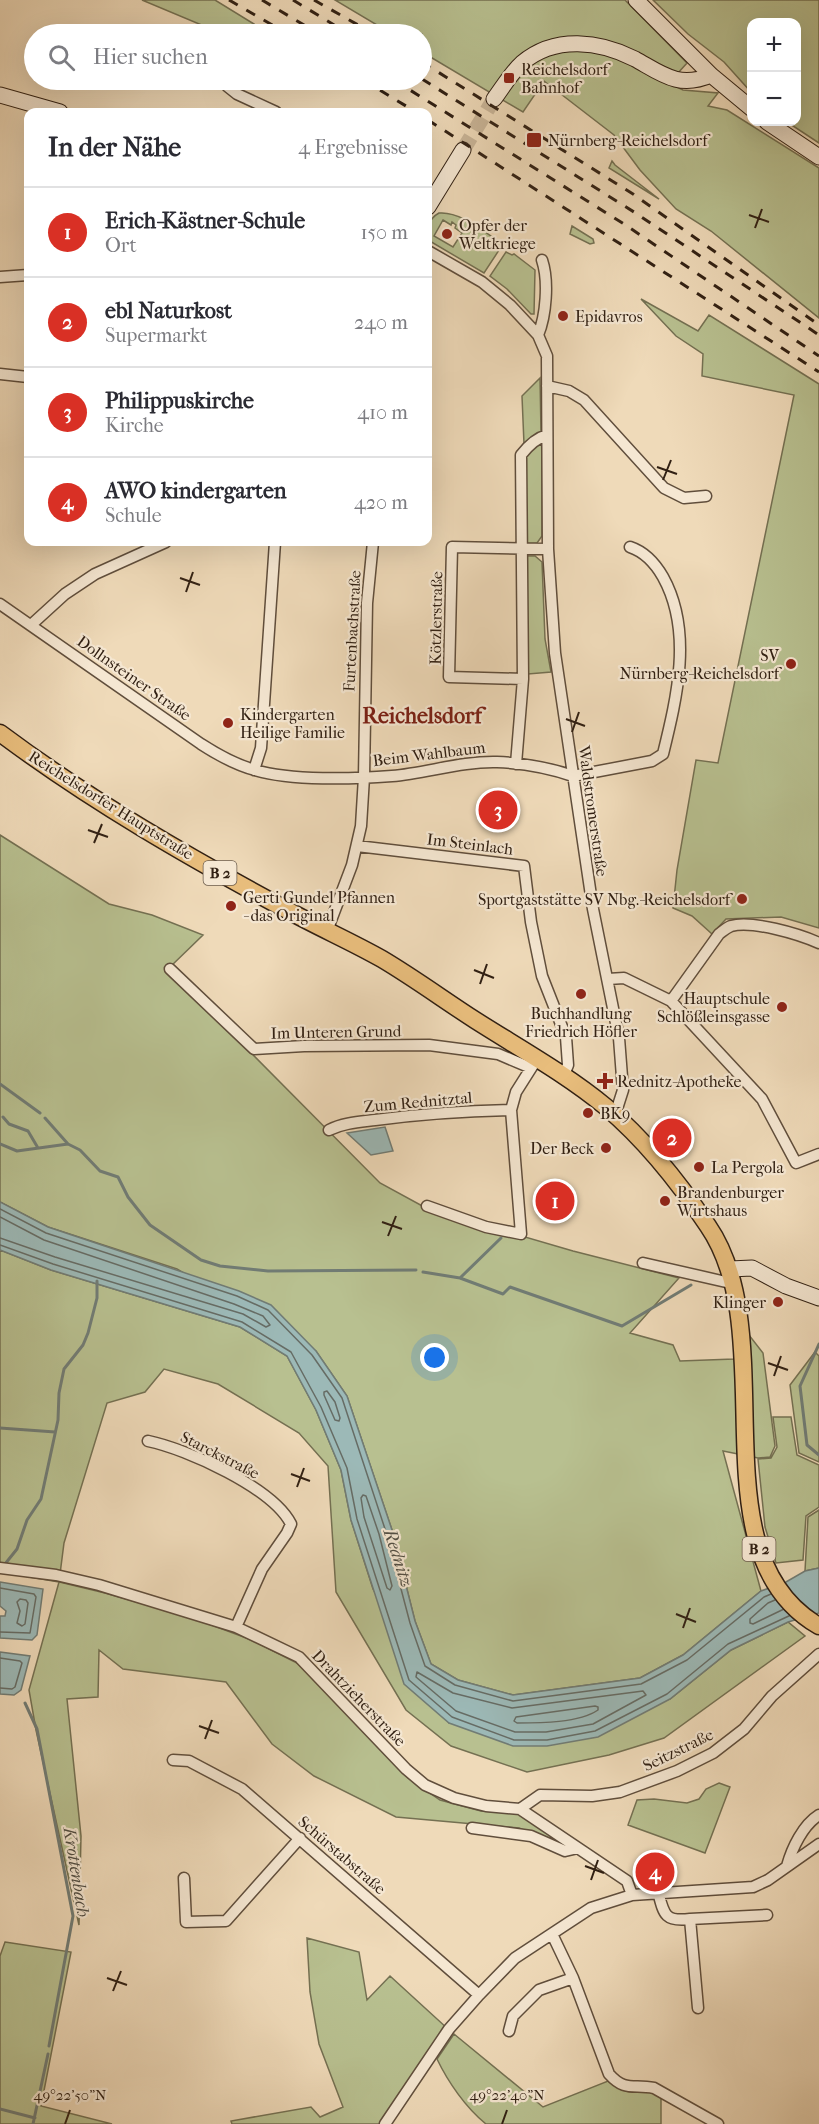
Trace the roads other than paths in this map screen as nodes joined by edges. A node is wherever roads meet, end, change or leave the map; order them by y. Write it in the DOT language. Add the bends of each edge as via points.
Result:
graph roads {
  1 [pos="636,0"];
  2 [pos="711,75"];
  3 [pos="232,90"];
  4 [pos="0,95"];
  5 [pos="494,99"];
  6 [pos="747,105"];
  7 [pos="46,108"];
  8 [pos="267,108"];
  9 [pos="773,126"];
  10 [pos="463,150"];
  11 [pos="819,157"];
  12 [pos="432,200"];
  13 [pos="432,253"];
  14 [pos="542,260"];
  15 [pos="24,275"];
  16 [pos="0,277"];
  17 [pos="538,335"];
  18 [pos="0,374"];
  19 [pos="24,377"];
  20 [pos="547,386"];
  21 [pos="547,435"];
  22 [pos="706,496"];
  23 [pos="157,546"];
  24 [pos="275,546"];
  25 [pos="372,546"];
  26 [pos="630,547"];
  27 [pos="522,549"];
  28 [pos="548,549"];
  29 [pos="0,604"];
  30 [pos="31,625"];
  31 [pos="524,679"];
  32 [pos="0,733"];
  33 [pos="516,764"];
  34 [pos="254,770"];
  35 [pos="573,776"];
  36 [pos="364,777"];
  37 [pos="357,846"];
  38 [pos="327,931"];
  39 [pos="819,943"];
  40 [pos="170,969"];
  41 [pos="608,979"];
  42 [pos="671,1001"];
  43 [pos="534,1064"];
  44 [pos="563,1077"];
  45 [pos="511,1110"];
  46 [pos="615,1115"];
  47 [pos="329,1130"];
  48 [pos="819,1154"];
  49 [pos="428,1206"];
  50 [pos="644,1263"];
  51 [pos="732,1275"];
  52 [pos="819,1298"];
  53 [pos="148,1441"];
  54 [pos="0,1568"];
  55 [pos="819,1626"];
  56 [pos="236,1627"];
  57 [pos="819,1654"];
  58 [pos="172,1760"];
  59 [pos="520,1809"];
  60 [pos="819,1815"];
  61 [pos="472,1828"];
  62 [pos="300,1838"];
  63 [pos="819,1844"];
  64 [pos="578,1848"];
  65 [pos="788,1866"];
  66 [pos="184,1878"];
  67 [pos="658,1892"];
  68 [pos="632,1895"];
  69 [pos="767,1915"];
  70 [pos="690,1919"];
  71 [pos="552,1934"];
  72 [pos="573,1978"];
  73 [pos="479,1995"];
  74 [pos="698,2008"];
  75 [pos="509,2031"];
  76 [pos="385,2124"];
  77 [pos="718,2124"];
  1 -- 2 [label="street"];
  2 -- 5 [label="street" via="697,81 681,81 613,49 565,44 522,63"];
  2 -- 6 [label="street"];
  3 -- 8 [label="street"];
  4 -- 7 [label="street"];
  9 -- 11 [label="street"];
  10 -- 12 [label="street"];
  13 -- 17 [label="street, Waldstromerstraße" via="482,282"];
  14 -- 17 [label="street" via="544,321"];
  15 -- 16 [label="street"];
  17 -- 20 [label="street, Waldstromerstraße" via="547,356"];
  18 -- 19 [label="street"];
  20 -- 21 [label="street, Waldstromerstraße"];
  20 -- 22 [label="street" via="584,400 664,488 684,498"];
  21 -- 27 [label="street" via="521,455"];
  21 -- 28 [label="street, Waldstromerstraße"];
  23 -- 30 [label="street" via="95,574 65,594"];
  24 -- 34 [label="street" via="261,748"];
  25 -- 36 [label="street, Furtenbachstraße" via="365,630"];
  26 -- 35 [label="street, Beim Wahlbaum" via="647,556 662,574 678,620 680,651 675,703 663,754 652,761"];
  27 -- 28 [label="street, Kötzlerstraße"];
  27 -- 31 [label="street"];
  27 -- 31 [label="street, Kötzlerstraße" via="452,547 449,677"];
  28 -- 35 [label="street, Waldstromerstraße" via="555,653"];
  29 -- 30 [label="street, Dollnsteiner Straße"];
  30 -- 34 [label="street, Dollnsteiner Straße" via="201,744"];
  31 -- 33 [label="street"];
  32 -- 38 [label="main road, Reichelsdorfer Hauptstraße / B 2" via="114,811"];
  33 -- 35 [label="street, Beim Wahlbaum"];
  33 -- 36 [label="street, Beim Wahlbaum" via="496,762"];
  34 -- 36 [label="street, Beim Wahlbaum" via="292,777"];
  35 -- 41 [label="street, Waldstromerstraße"];
  36 -- 37 [label="street, Furtenbachstraße"];
  37 -- 38 [label="street, Furtenbachstraße"];
  37 -- 44 [label="street, Im Steinlach" via="524,866 542,976 566,1037 568,1065"];
  38 -- 43 [label="main road, Reichelsdorfer Hauptstraße / B 2" via="393,966"];
  39 -- 42 [label="street" via="780,930 742,924 728,927"];
  40 -- 43 [label="street, Im Unteren Grund" via="254,1049 429,1045 498,1053"];
  41 -- 42 [label="street" via="624,978"];
  41 -- 46 [label="street, Waldstromerstraße" via="623,1090"];
  42 -- 48 [label="street" via="762,1099 796,1163"];
  43 -- 44 [label="main road, Reichelsdorfer Hauptstraße / B 2"];
  43 -- 45 [label="street" via="516,1092"];
  44 -- 46 [label="main road, Reichelsdorfer Hauptstraße / B 2"];
  45 -- 47 [label="street, Zum Rednitztal" via="389,1118"];
  45 -- 49 [label="street" via="522,1234 486,1227"];
  46 -- 51 [label="main road, Reichelsdorfer Hauptstraße / B 2" via="654,1156 706,1222"];
  50 -- 51 [label="street" via="726,1282"];
  51 -- 52 [label="street" via="752,1268"];
  51 -- 55 [label="main road, Reichelsdorfer Hauptstraße / B 2" via="742,1323 751,1513 763,1561 773,1581 803,1616"];
  53 -- 56 [label="street, Starckstraße" via="165,1444 253,1487 291,1524 262,1569"];
  54 -- 56 [label="street, Drahtzieherstraße" via="99,1585"];
  56 -- 59 [label="street, Drahtzieherstraße" via="299,1657 425,1785 454,1798"];
  57 -- 59 [label="street, Seitzstraße" via="772,1696 744,1729 713,1753 620,1792 540,1795"];
  58 -- 62 [label="street, Schürstabstraße" via="189,1761 242,1789"];
  59 -- 64 [label="street, Drahtzieherstraße"];
  60 -- 65 [label="street" via="810,1820"];
  61 -- 64 [label="street, Drahtzieherstraße" via="531,1836 565,1851"];
  62 -- 66 [label="street" via="226,1921 186,1922"];
  62 -- 73 [label="street, Schürstabstraße"];
  63 -- 65 [label="street"];
  64 -- 68 [label="street, Drahtzieherstraße" via="627,1881"];
  65 -- 67 [label="street" via="753,1887"];
  67 -- 68 [label="street"];
  67 -- 70 [label="street" via="668,1916 675,1921"];
  68 -- 71 [label="street" via="591,1908"];
  69 -- 70 [label="street"];
  70 -- 74 [label="street"];
  71 -- 72 [label="street"];
  71 -- 73 [label="street" via="515,1958"];
  72 -- 75 [label="street" via="539,1990 513,2016"];
  72 -- 77 [label="street" via="615,2081 630,2088 654,2088"];
  73 -- 76 [label="street" via="449,2029"];
}
